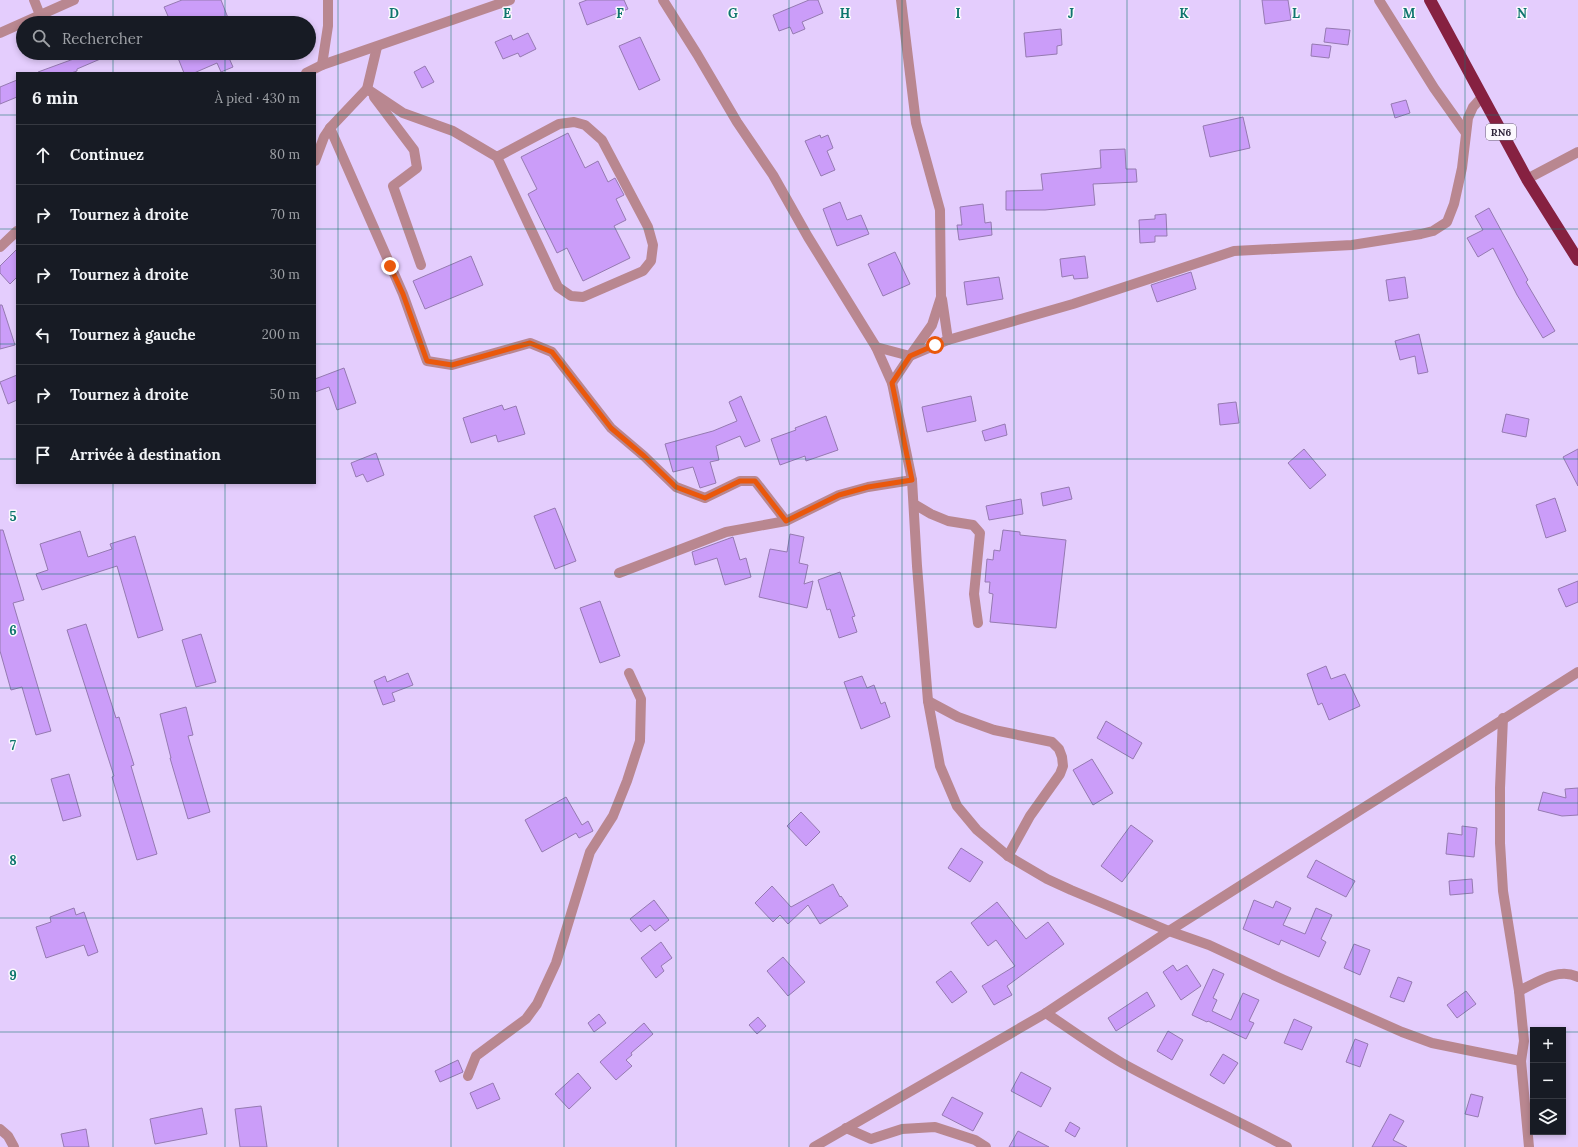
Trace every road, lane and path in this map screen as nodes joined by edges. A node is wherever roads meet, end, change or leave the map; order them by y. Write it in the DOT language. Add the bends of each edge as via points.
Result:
graph roads {
  1 [pos="34,0"];
  2 [pos="74,0"];
  3 [pos="328,0"];
  4 [pos="510,0"];
  5 [pos="663,0"];
  6 [pos="902,0"];
  7 [pos="1380,0"];
  8 [pos="1430,0"];
  9 [pos="40,15"];
  10 [pos="16,26"];
  11 [pos="0,33"];
  12 [pos="377,47"];
  13 [pos="322,66"];
  14 [pos="308,72"];
  15 [pos="367,89"];
  16 [pos="1482,97"];
  17 [pos="330,128"];
  18 [pos="1466,133"];
  19 [pos="1578,152"];
  20 [pos="497,157"];
  21 [pos="316,158"];
  22 [pos="1527,179"];
  23 [pos="16,232"];
  24 [pos="0,247"];
  25 [pos="1578,260"];
  26 [pos="421,265"];
  27 [pos="941,297"];
  28 [pos="948,340"];
  29 [pos="876,347"];
  30 [pos="910,356"];
  31 [pos="892,383"];
  32 [pos="912,480"];
  33 [pos="914,504"];
  34 [pos="786,521"];
  35 [pos="619,573"];
  36 [pos="978,622"];
  37 [pos="1578,672"];
  38 [pos="630,673"];
  39 [pos="928,701"];
  40 [pos="1504,718"];
  41 [pos="1008,856"];
  42 [pos="1169,931"];
  43 [pos="1578,977"];
  44 [pos="1519,991"];
  45 [pos="1046,1013"];
  46 [pos="1521,1061"];
  47 [pos="468,1076"];
  48 [pos="846,1128"];
  49 [pos="0,1129"];
  50 [pos="14,1147"];
  51 [pos="814,1147"];
  52 [pos="986,1147"];
  53 [pos="1287,1147"];
  54 [pos="1529,1147"];
  1 -- 9 [label="street"];
  2 -- 9 [label="street"];
  3 -- 13 [label="street" via="328,26"];
  4 -- 12 [label="street"];
  5 -- 29 [label="street" via="737,122 773,175"];
  6 -- 27 [label="street" via="916,123 940,210"];
  7 -- 18 [label="street" via="1434,88"];
  8 -- 16 [label="highway, RN6"];
  10 -- 11 [label="street"];
  12 -- 13 [label="street"];
  12 -- 15 [label="street"];
  13 -- 14 [label="street"];
  15 -- 17 [label="street"];
  15 -- 20 [label="street" via="403,112 453,131"];
  15 -- 26 [label="street" via="414,150 417,168 392,186"];
  16 -- 18 [label="street" via="1470,113"];
  16 -- 22 [label="highway, RN6"];
  17 -- 21 [label="street"];
  17 -- 34 [label="street" via="403,294 427,361 452,365 530,343 552,352 611,428 676,487 705,498 740,481 755,481"];
  18 -- 28 [label="street" via="1454,204 1446,222 1433,231 1352,245 1234,251 1073,304"];
  19 -- 22 [label="street"];
  20 -- 20 [label="street" via="559,124 574,122 585,125 602,140 648,226 653,245 651,261 643,271 583,297 572,296 558,287"];
  22 -- 25 [label="highway, RN6"];
  23 -- 24 [label="street"];
  27 -- 28 [label="street"];
  27 -- 30 [label="street" via="932,325"];
  28 -- 30 [label="street"];
  29 -- 30 [label="street"];
  29 -- 31 [label="street"];
  30 -- 31 [label="street"];
  31 -- 32 [label="street"];
  32 -- 33 [label="street"];
  32 -- 34 [label="street" via="839,495"];
  33 -- 36 [label="street" via="948,521 973,525 980,533 974,594"];
  33 -- 39 [label="street"];
  34 -- 35 [label="street" via="726,532"];
  37 -- 40 [label="street"];
  38 -- 47 [label="street" via="641,699 640,741 612,816 590,852 556,963 537,1004 526,1019 476,1056"];
  39 -- 41 [label="street" via="940,766 957,806 977,830"];
  39 -- 41 [label="street" via="958,717 994,730 1052,742 1059,749 1063,766 1060,774 1030,816"];
  40 -- 42 [label="street"];
  40 -- 44 [label="street" via="1500,843 1503,891"];
  41 -- 42 [label="street" via="1047,879"];
  42 -- 45 [label="street"];
  42 -- 46 [label="street" via="1209,945 1402,1032 1432,1043"];
  43 -- 44 [label="street" via="1573,974 1554,974"];
  44 -- 46 [label="street" via="1524,1041"];
  45 -- 48 [label="street"];
  45 -- 53 [label="street" via="1121,1062"];
  46 -- 54 [label="street"];
  48 -- 51 [label="street"];
  48 -- 52 [label="street" via="871,1139 902,1129 935,1127 975,1140"];
  49 -- 50 [label="street" via="8,1136"];
}
